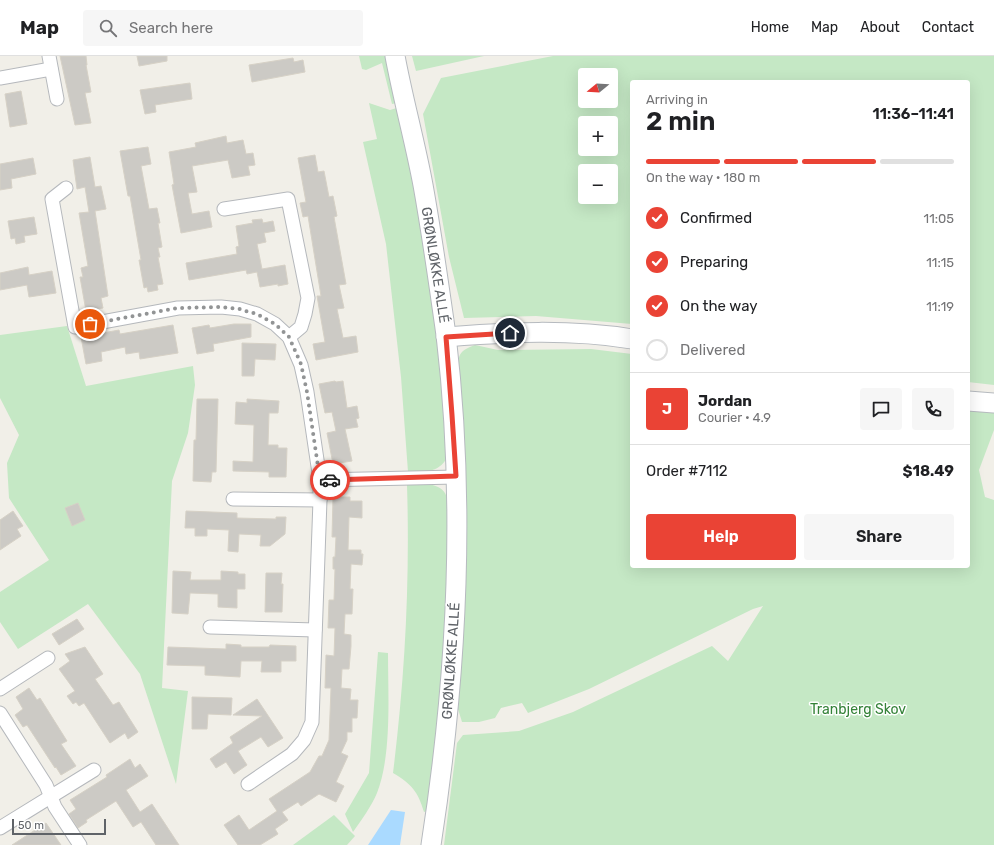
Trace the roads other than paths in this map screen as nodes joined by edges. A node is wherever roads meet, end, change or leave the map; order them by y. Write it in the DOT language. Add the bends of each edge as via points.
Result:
graph roads {
  1 [pos="395,56"];
  2 [pos="50,62"];
  3 [pos="0,78"];
  4 [pos="57,99"];
  5 [pos="66,188"];
  6 [pos="224,209"];
  7 [pos="289,337"];
  8 [pos="446,337"];
  9 [pos="630,339"];
  10 [pos="970,400"];
  11 [pos="994,403"];
  12 [pos="456,476"];
  13 [pos="320,480"];
  14 [pos="233,499"];
  15 [pos="320,500"];
  16 [pos="210,627"];
  17 [pos="315,630"];
  18 [pos="48,658"];
  19 [pos="0,689"];
  20 [pos="0,713"];
  21 [pos="94,770"];
  22 [pos="248,784"];
  23 [pos="50,796"];
  24 [pos="0,828"];
  25 [pos="80,845"];
  26 [pos="431,845"];
  1 -- 8 [label="street, GRØNLØKKE ALLÉ" via="422,183"];
  2 -- 3 [label="street"];
  2 -- 4 [label="street"];
  5 -- 7 [label="street" via="52,199 75,326 178,308 221,307 257,314 275,324"];
  6 -- 7 [label="street" via="288,199 308,298 301,327"];
  7 -- 13 [label="street" via="301,364"];
  8 -- 9 [label="street" via="549,332"];
  8 -- 12 [label="street, GRØNLØKKE ALLÉ"];
  10 -- 11 [label="street"];
  12 -- 13 [label="street"];
  12 -- 26 [label="street, GRØNLØKKE ALLÉ" via="452,672 448,722"];
  13 -- 15 [label="street"];
  14 -- 15 [label="street"];
  15 -- 17 [label="street"];
  16 -- 17 [label="street"];
  17 -- 22 [label="street" via="312,722 307,734 292,754"];
  18 -- 19 [label="street"];
  20 -- 23 [label="street" via="46,785"];
  21 -- 23 [label="street"];
  23 -- 24 [label="street"];
  23 -- 25 [label="street"];
}
